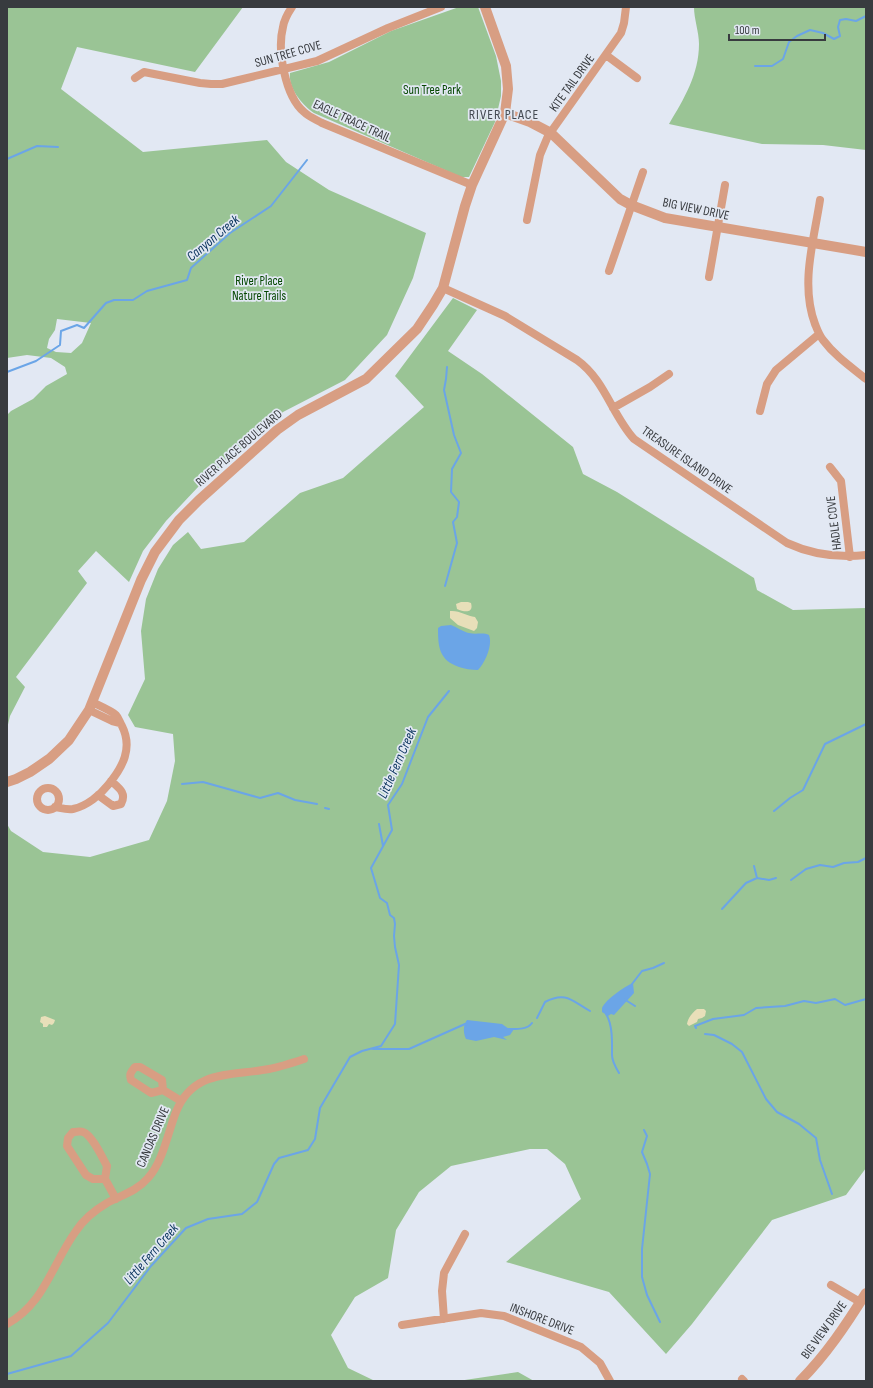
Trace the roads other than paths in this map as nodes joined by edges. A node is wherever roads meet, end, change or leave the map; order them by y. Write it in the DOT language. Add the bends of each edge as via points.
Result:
graph roads {
  1 [pos="292,7"];
  2 [pos="441,7"];
  3 [pos="485,7"];
  4 [pos="626,7"];
  5 [pos="606,55"];
  6 [pos="284,69"];
  7 [pos="135,78"];
  8 [pos="637,78"];
  9 [pos="505,113"];
  10 [pos="551,133"];
  11 [pos="642,172"];
  12 [pos="472,185"];
  13 [pos="725,185"];
  14 [pos="820,200"];
  15 [pos="631,205"];
  16 [pos="527,220"];
  17 [pos="717,228"];
  18 [pos="813,243"];
  19 [pos="866,252"];
  20 [pos="609,271"];
  21 [pos="709,277"];
  22 [pos="443,288"];
  23 [pos="819,334"];
  24 [pos="669,374"];
  25 [pos="866,379"];
  26 [pos="613,408"];
  27 [pos="760,411"];
  28 [pos="830,467"];
  29 [pos="866,555"];
  30 [pos="850,557"];
  31 [pos="90,706"];
  32 [pos="111,781"];
  33 [pos="7,782"];
  34 [pos="98,795"];
  35 [pos="55,807"];
  36 [pos="304,1059"];
  37 [pos="163,1090"];
  38 [pos="181,1101"];
  39 [pos="105,1179"];
  40 [pos="116,1199"];
  41 [pos="465,1234"];
  42 [pos="831,1285"];
  43 [pos="863,1298"];
  44 [pos="444,1319"];
  45 [pos="7,1324"];
  46 [pos="402,1325"];
  47 [pos="610,1381"];
  48 [pos="800,1381"];
  1 -- 6 [label="street, EAGLE TRACE TRAIL" via="287,13 281,37"];
  2 -- 6 [label="street, SUN TREE COVE" via="317,61"];
  3 -- 9 [label="street, RIVER PLACE BOULEVARD" via="506,66 508,88"];
  4 -- 5 [label="street, KITE TAIL DRIVE" via="620,33"];
  5 -- 8 [label="street"];
  5 -- 10 [label="street, KITE TAIL DRIVE"];
  6 -- 7 [label="street, SUN TREE COVE" via="222,84 200,83 144,72"];
  6 -- 12 [label="street, EAGLE TRACE TRAIL" via="296,103 304,112 322,123"];
  9 -- 10 [label="street, BIG VIEW DRIVE"];
  9 -- 12 [label="street, RIVER PLACE BOULEVARD"];
  10 -- 15 [label="street, BIG VIEW DRIVE" via="620,199"];
  10 -- 16 [label="street, KITE TAIL DRIVE" via="540,155"];
  11 -- 15 [label="street"];
  12 -- 22 [label="street, RIVER PLACE BOULEVARD"];
  13 -- 17 [label="street"];
  14 -- 18 [label="street"];
  15 -- 17 [label="street, BIG VIEW DRIVE" via="665,218"];
  15 -- 20 [label="street"];
  17 -- 18 [label="street, BIG VIEW DRIVE"];
  17 -- 21 [label="street"];
  18 -- 19 [label="street, BIG VIEW DRIVE"];
  18 -- 23 [label="street" via="808,283 812,316"];
  22 -- 26 [label="street, TREASURE ISLAND DRIVE" via="505,316 578,360 598,381"];
  22 -- 31 [label="street, RIVER PLACE BOULEVARD" via="417,329 366,379 298,415 277,430 179,520 155,552 141,580"];
  23 -- 25 [label="street" via="840,358"];
  23 -- 27 [label="street" via="776,370 767,384"];
  24 -- 26 [label="street"];
  26 -- 30 [label="street, TREASURE ISLAND DRIVE" via="634,439 787,543 814,553"];
  28 -- 30 [label="street, HADLE COVE" via="841,481"];
  29 -- 30 [label="street, TREASURE ISLAND DRIVE"];
  31 -- 32 [label="street" via="116,715 125,732 127,746 123,764"];
  31 -- 33 [label="street, RIVER PLACE BOULEVARD" via="69,740 49,760"];
  32 -- 34 [label="street"];
  32 -- 34 [label="street" via="124,795 121,804 113,806"];
  34 -- 35 [label="street" via="73,809"];
  36 -- 38 [label="street, CANOAS DRIVE" via="269,1069 218,1075 195,1086"];
  37 -- 38 [label="street"];
  38 -- 40 [label="street, CANOAS DRIVE" via="155,1169 142,1185"];
  39 -- 39 [label="street" via="107,1166 88,1134 81,1131 73,1132 68,1138 67,1146 86,1175 93,1179"];
  39 -- 40 [label="street"];
  40 -- 45 [label="street, CANOAS DRIVE" via="96,1210 83,1222 39,1295 17,1319"];
  41 -- 44 [label="street" via="444,1273"];
  42 -- 43 [label="street"];
  43 -- 48 [label="street, BIG VIEW DRIVE" via="841,1333"];
  44 -- 46 [label="street, INSHORE DRIVE"];
  44 -- 47 [label="street, INSHORE DRIVE" via="481,1313 504,1316 581,1347 600,1363"];
}
